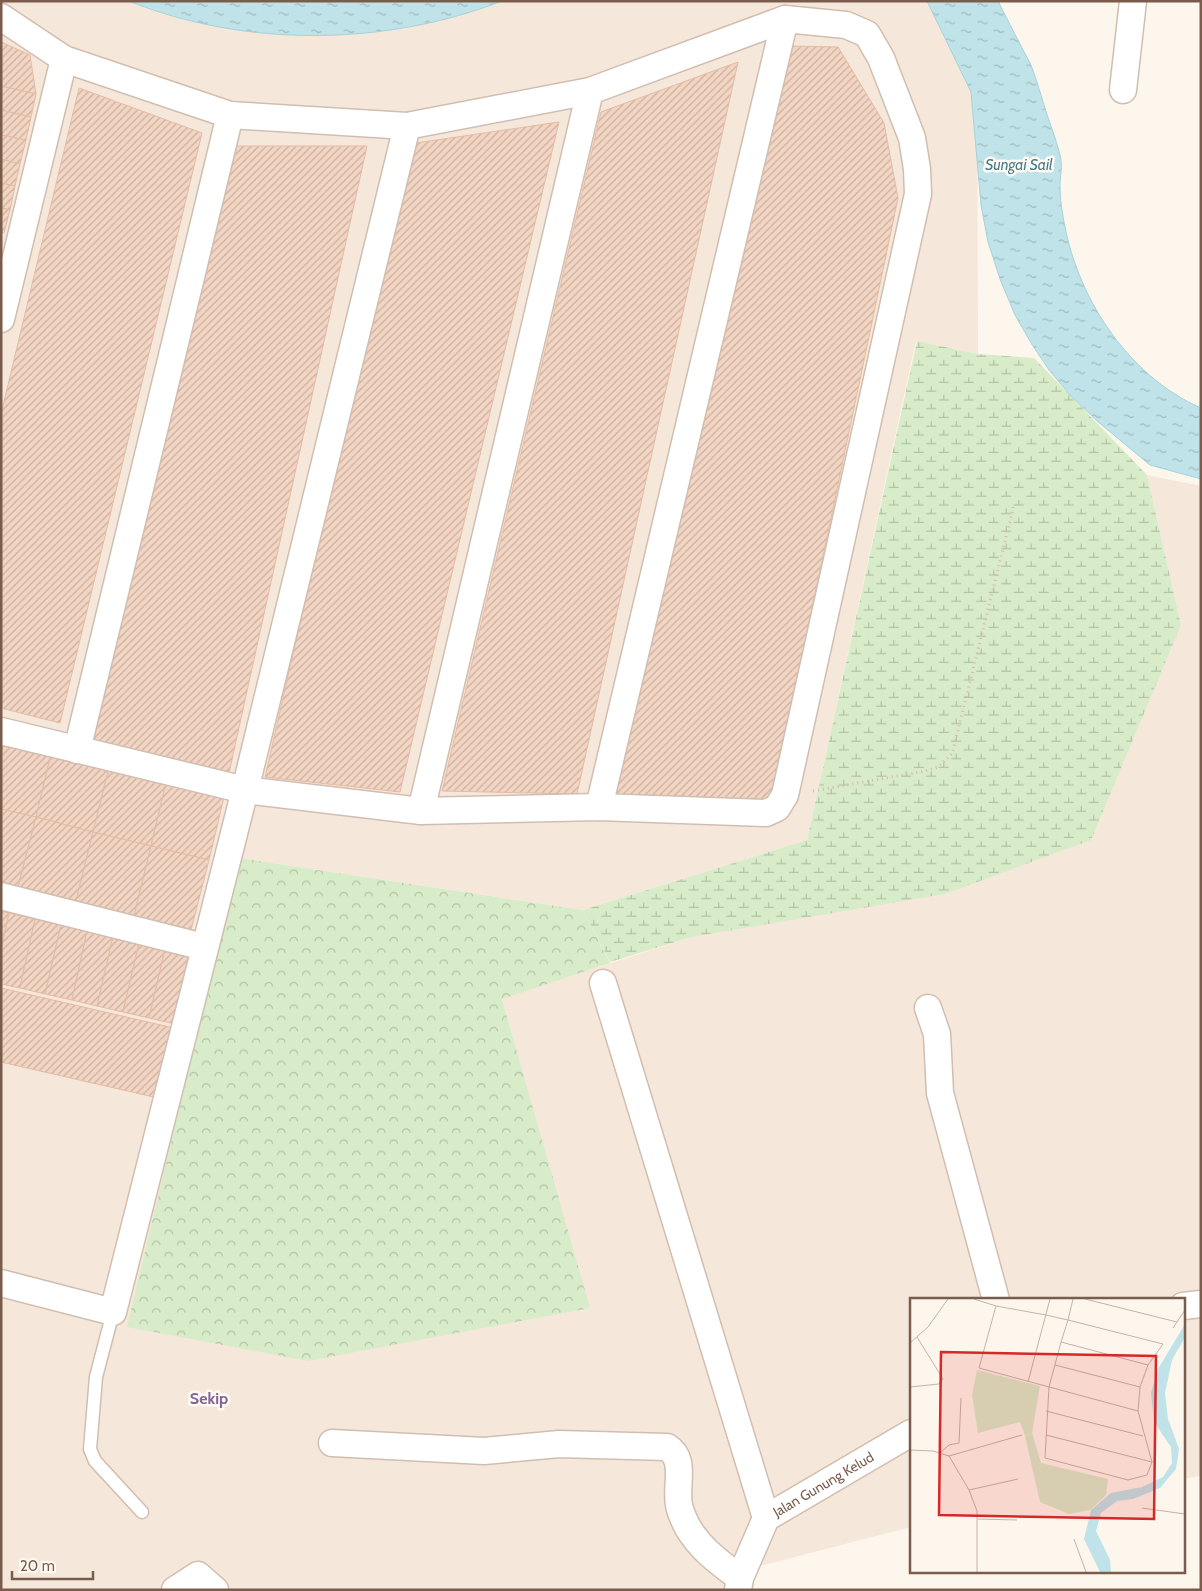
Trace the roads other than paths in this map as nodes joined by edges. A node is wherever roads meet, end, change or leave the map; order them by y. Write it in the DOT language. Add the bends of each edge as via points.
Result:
graph roads {
  1 [pos="1133,1"];
  2 [pos="1,17"];
  3 [pos="785,19"];
  4 [pos="64,59"];
  5 [pos="1123,90"];
  6 [pos="590,91"];
  7 [pos="230,115"];
  8 [pos="406,126"];
  9 [pos="1,319"];
  10 [pos="1,731"];
  11 [pos="77,750"];
  12 [pos="245,790"];
  13 [pos="599,807"];
  14 [pos="421,811"];
  15 [pos="1,896"];
  16 [pos="204,947"];
  17 [pos="603,982"];
  18 [pos="928,1008"];
  19 [pos="1,1283"];
  20 [pos="995,1298"];
  21 [pos="1201,1304"];
  22 [pos="1184,1306"];
  23 [pos="113,1312"];
  24 [pos="910,1434"];
  25 [pos="332,1443"];
  26 [pos="142,1512"];
  27 [pos="766,1518"];
  28 [pos="739,1584"];
  29 [pos="175,1590"];
  30 [pos="215,1590"];
  1 -- 5 [label="street"];
  2 -- 4 [label="street"];
  3 -- 6 [label="street"];
  3 -- 13 [label="street"];
  3 -- 13 [label="street" via="846,25 867,34 881,58 912,138 918,194 785,795 777,808 766,813"];
  4 -- 7 [label="street"];
  4 -- 9 [label="street"];
  6 -- 8 [label="street"];
  6 -- 14 [label="street"];
  7 -- 8 [label="street"];
  7 -- 11 [label="street"];
  8 -- 12 [label="street"];
  10 -- 11 [label="street"];
  11 -- 12 [label="street"];
  12 -- 14 [label="street"];
  12 -- 16 [label="street"];
  13 -- 14 [label="street"];
  15 -- 16 [label="street"];
  16 -- 23 [label="street"];
  17 -- 27 [label="street"];
  18 -- 20 [label="street" via="937,1034 940,1093"];
  19 -- 23 [label="street"];
  21 -- 22 [label="street"];
  23 -- 26 [label="lane" via="96,1377 90,1449 95,1461"];
  24 -- 27 [label="street, Jalan Gunung Kelud"];
  25 -- 28 [label="street" via="484,1451 559,1444 667,1447 678,1459 679,1505 688,1527 708,1554"];
  27 -- 28 [label="street, Jalan Gunung Kelud"];
  29 -- 30 [label="street" via="198,1575"];
}
